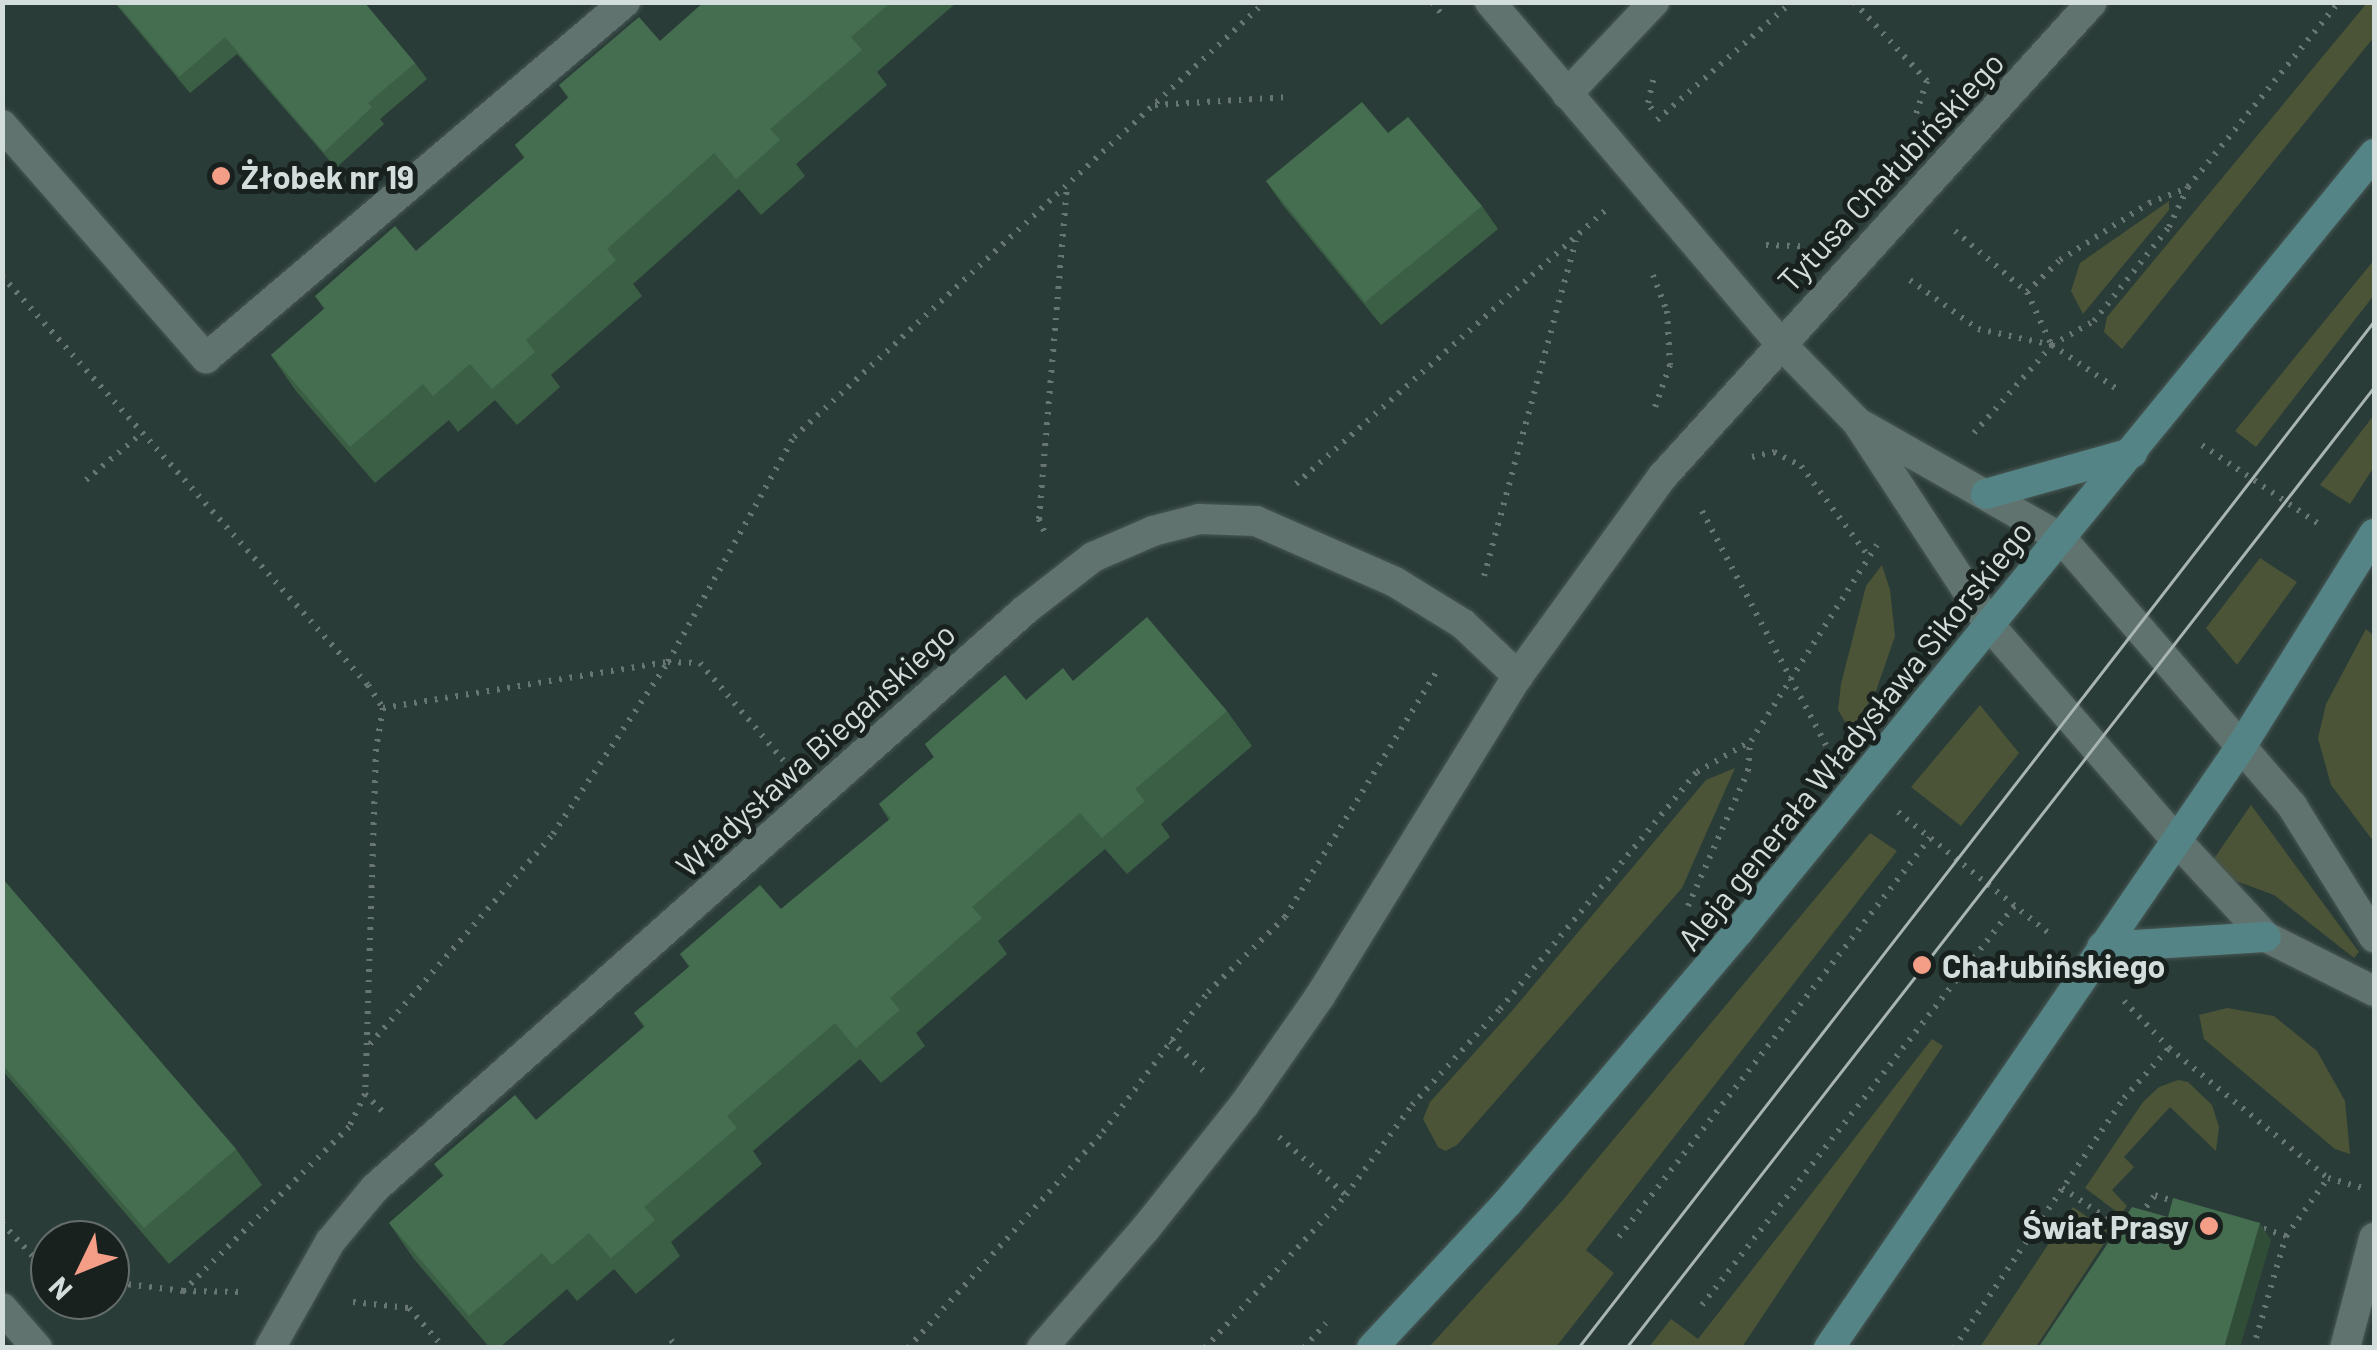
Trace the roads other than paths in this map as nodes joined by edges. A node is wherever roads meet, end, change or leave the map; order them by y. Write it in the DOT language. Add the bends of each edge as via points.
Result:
graph roads {
  1 [pos="625,2"];
  2 [pos="1490,2"];
  3 [pos="1654,2"];
  4 [pos="2092,2"];
  5 [pos="1567,94"];
  6 [pos="2,124"];
  7 [pos="2374,154"];
  8 [pos="1780,342"];
  9 [pos="1857,422"];
  10 [pos="2132,452"];
  11 [pos="1986,494"];
  12 [pos="2374,534"];
  13 [pos="2061,538"];
  14 [pos="1991,626"];
  15 [pos="1518,676"];
  16 [pos="2242,744"];
  17 [pos="2176,840"];
  18 [pos="2374,936"];
  19 [pos="2266,937"];
  20 [pos="2102,948"];
  21 [pos="2374,991"];
  22 [pos="2374,1238"];
  23 [pos="2,1308"];
  24 [pos="37,1348"];
  25 [pos="270,1348"];
  26 [pos="1042,1348"];
  27 [pos="1372,1348"];
  28 [pos="1829,1348"];
  29 [pos="2344,1348"];
  1 -- 6 [label="street" via="206,358"];
  2 -- 5 [label="street, Tytusa Chałubińskiego"];
  3 -- 5 [label="street"];
  4 -- 8 [label="street, Tytusa Chałubińskiego"];
  5 -- 8 [label="street, Tytusa Chałubińskiego"];
  7 -- 10 [label="street, Aleja generała Władysława Sikorskiego"];
  8 -- 9 [label="street, Tytusa Chałubińskiego"];
  8 -- 15 [label="street" via="1662,476"];
  9 -- 11 [label="street, Tytusa Chałubińskiego"];
  9 -- 14 [label="street, Tytusa Chałubińskiego"];
  10 -- 11 [label="street"];
  10 -- 13 [label="street, Aleja generała Władysława Sikorskiego"];
  11 -- 13 [label="street, Tytusa Chałubińskiego"];
  12 -- 16 [label="street"];
  13 -- 14 [label="street, Aleja generała Władysława Sikorskiego"];
  13 -- 16 [label="street, Tytusa Chałubińskiego"];
  14 -- 17 [label="street, Tytusa Chałubińskiego"];
  14 -- 27 [label="street, Aleja generała Władysława Sikorskiego" via="1508,1202"];
  15 -- 25 [label="street, Władysława Biegańskiego" via="1463,624 1395,582 1256,521 1199,520 1153,530 1093,558 1024,610 375,1188 330,1242"];
  15 -- 26 [label="street" via="1244,1106"];
  16 -- 17 [label="street"];
  16 -- 18 [label="street, Tytusa Chałubińskiego" via="2292,806"];
  17 -- 19 [label="street, Tytusa Chałubińskiego"];
  17 -- 20 [label="street"];
  19 -- 20 [label="street"];
  19 -- 21 [label="street"];
  20 -- 28 [label="street"];
  22 -- 29 [label="street"];
  23 -- 24 [label="street"];
}
